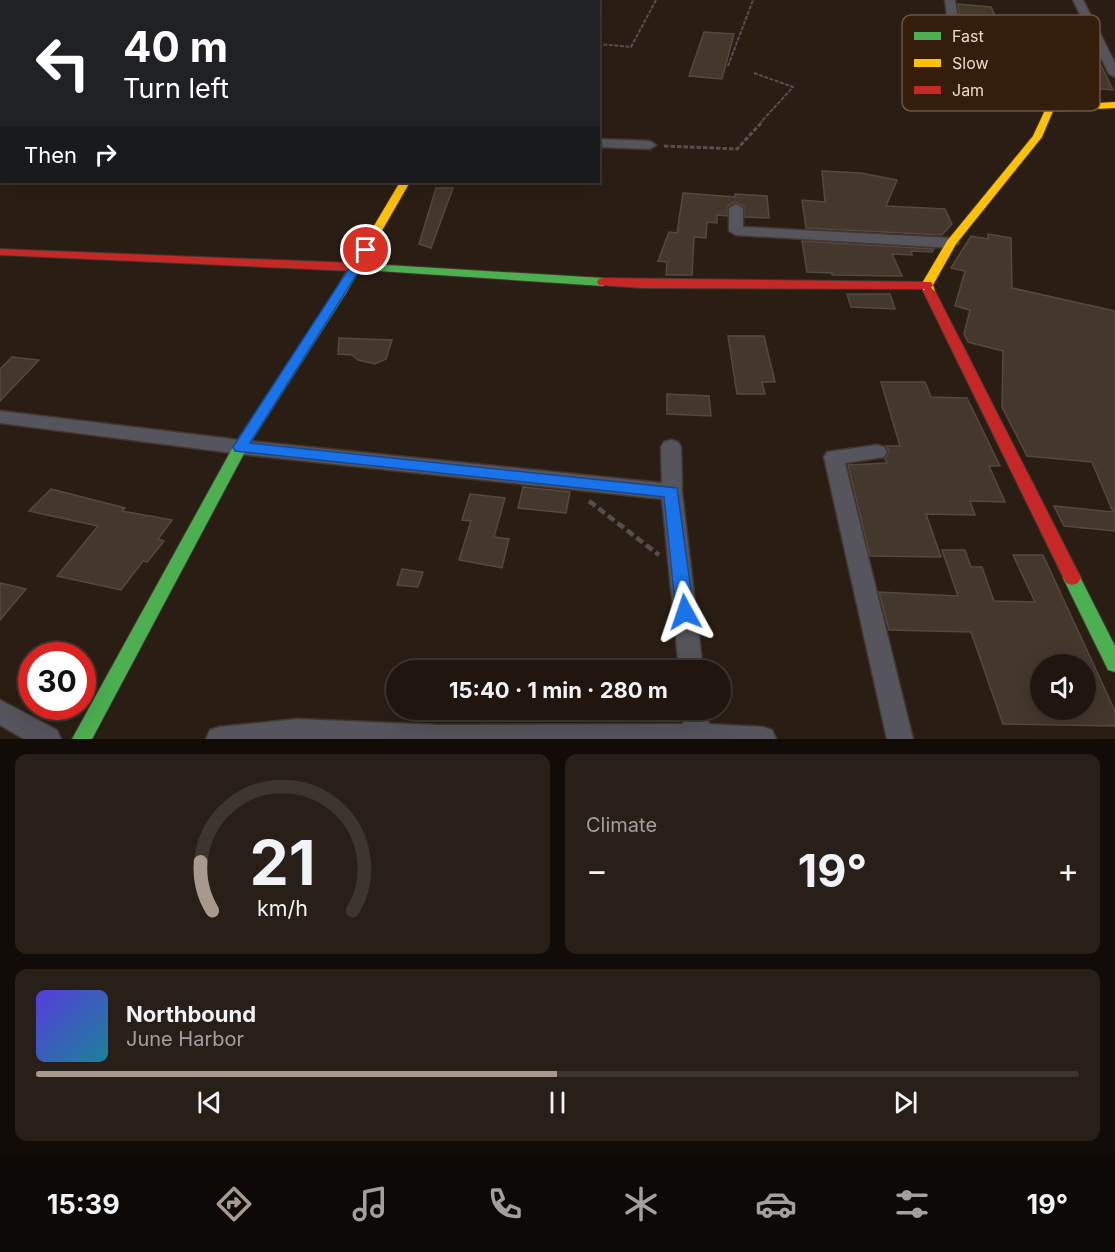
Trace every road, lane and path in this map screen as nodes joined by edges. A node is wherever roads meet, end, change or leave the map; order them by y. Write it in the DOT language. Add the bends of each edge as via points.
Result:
graph roads {
  1 [pos="656,0"];
  2 [pos="753,0"];
  3 [pos="950,0"];
  4 [pos="1078,0"];
  5 [pos="952,15"];
  6 [pos="1086,15"];
  7 [pos="600,44"];
  8 [pos="1100,44"];
  9 [pos="728,66"];
  10 [pos="754,73"];
  11 [pos="1115,74"];
  12 [pos="1115,105"];
  13 [pos="1100,106"];
  14 [pos="1049,111"];
  15 [pos="600,143"];
  16 [pos="650,145"];
  17 [pos="404,183"];
  18 [pos="736,208"];
  19 [pos="951,243"];
  20 [pos="0,252"];
  21 [pos="357,267"];
  22 [pos="927,285"];
  23 [pos="0,417"];
  24 [pos="240,447"];
  25 [pos="671,447"];
  26 [pos="877,452"];
  27 [pos="562,480"];
  28 [pos="672,492"];
  29 [pos="682,572"];
  30 [pos="690,660"];
  31 [pos="1115,664"];
  32 [pos="0,712"];
  33 [pos="695,720"];
  34 [pos="697,736"];
  35 [pos="48,739"];
  36 [pos="82,739"];
  37 [pos="219,739"];
  38 [pos="763,739"];
  39 [pos="900,739"];
  1 -- 7 [label="path" via="631,47"];
  2 -- 9 [label="path"];
  3 -- 5 [label="street"];
  4 -- 6 [label="street"];
  8 -- 11 [label="street"];
  10 -- 16 [label="path" via="793,87 737,149"];
  12 -- 13 [label="street"];
  14 -- 19 [label="street" via="1037,137"];
  15 -- 16 [label="street"];
  17 -- 21 [label="street"];
  18 -- 19 [label="street" via="736,231"];
  19 -- 22 [label="street"];
  20 -- 21 [label="street"];
  21 -- 22 [label="street" via="642,284"];
  21 -- 24 [label="street"];
  22 -- 31 [label="street"];
  23 -- 24 [label="street"];
  24 -- 27 [label="street"];
  24 -- 36 [label="street"];
  25 -- 28 [label="street"];
  26 -- 39 [label="street" via="834,457"];
  27 -- 28 [label="street"];
  27 -- 29 [label="path"];
  28 -- 29 [label="street"];
  29 -- 30 [label="street"];
  32 -- 35 [label="street"];
  33 -- 34 [label="street"];
  34 -- 37 [label="street" via="439,736 297,731"];
  34 -- 38 [label="street"];
}
